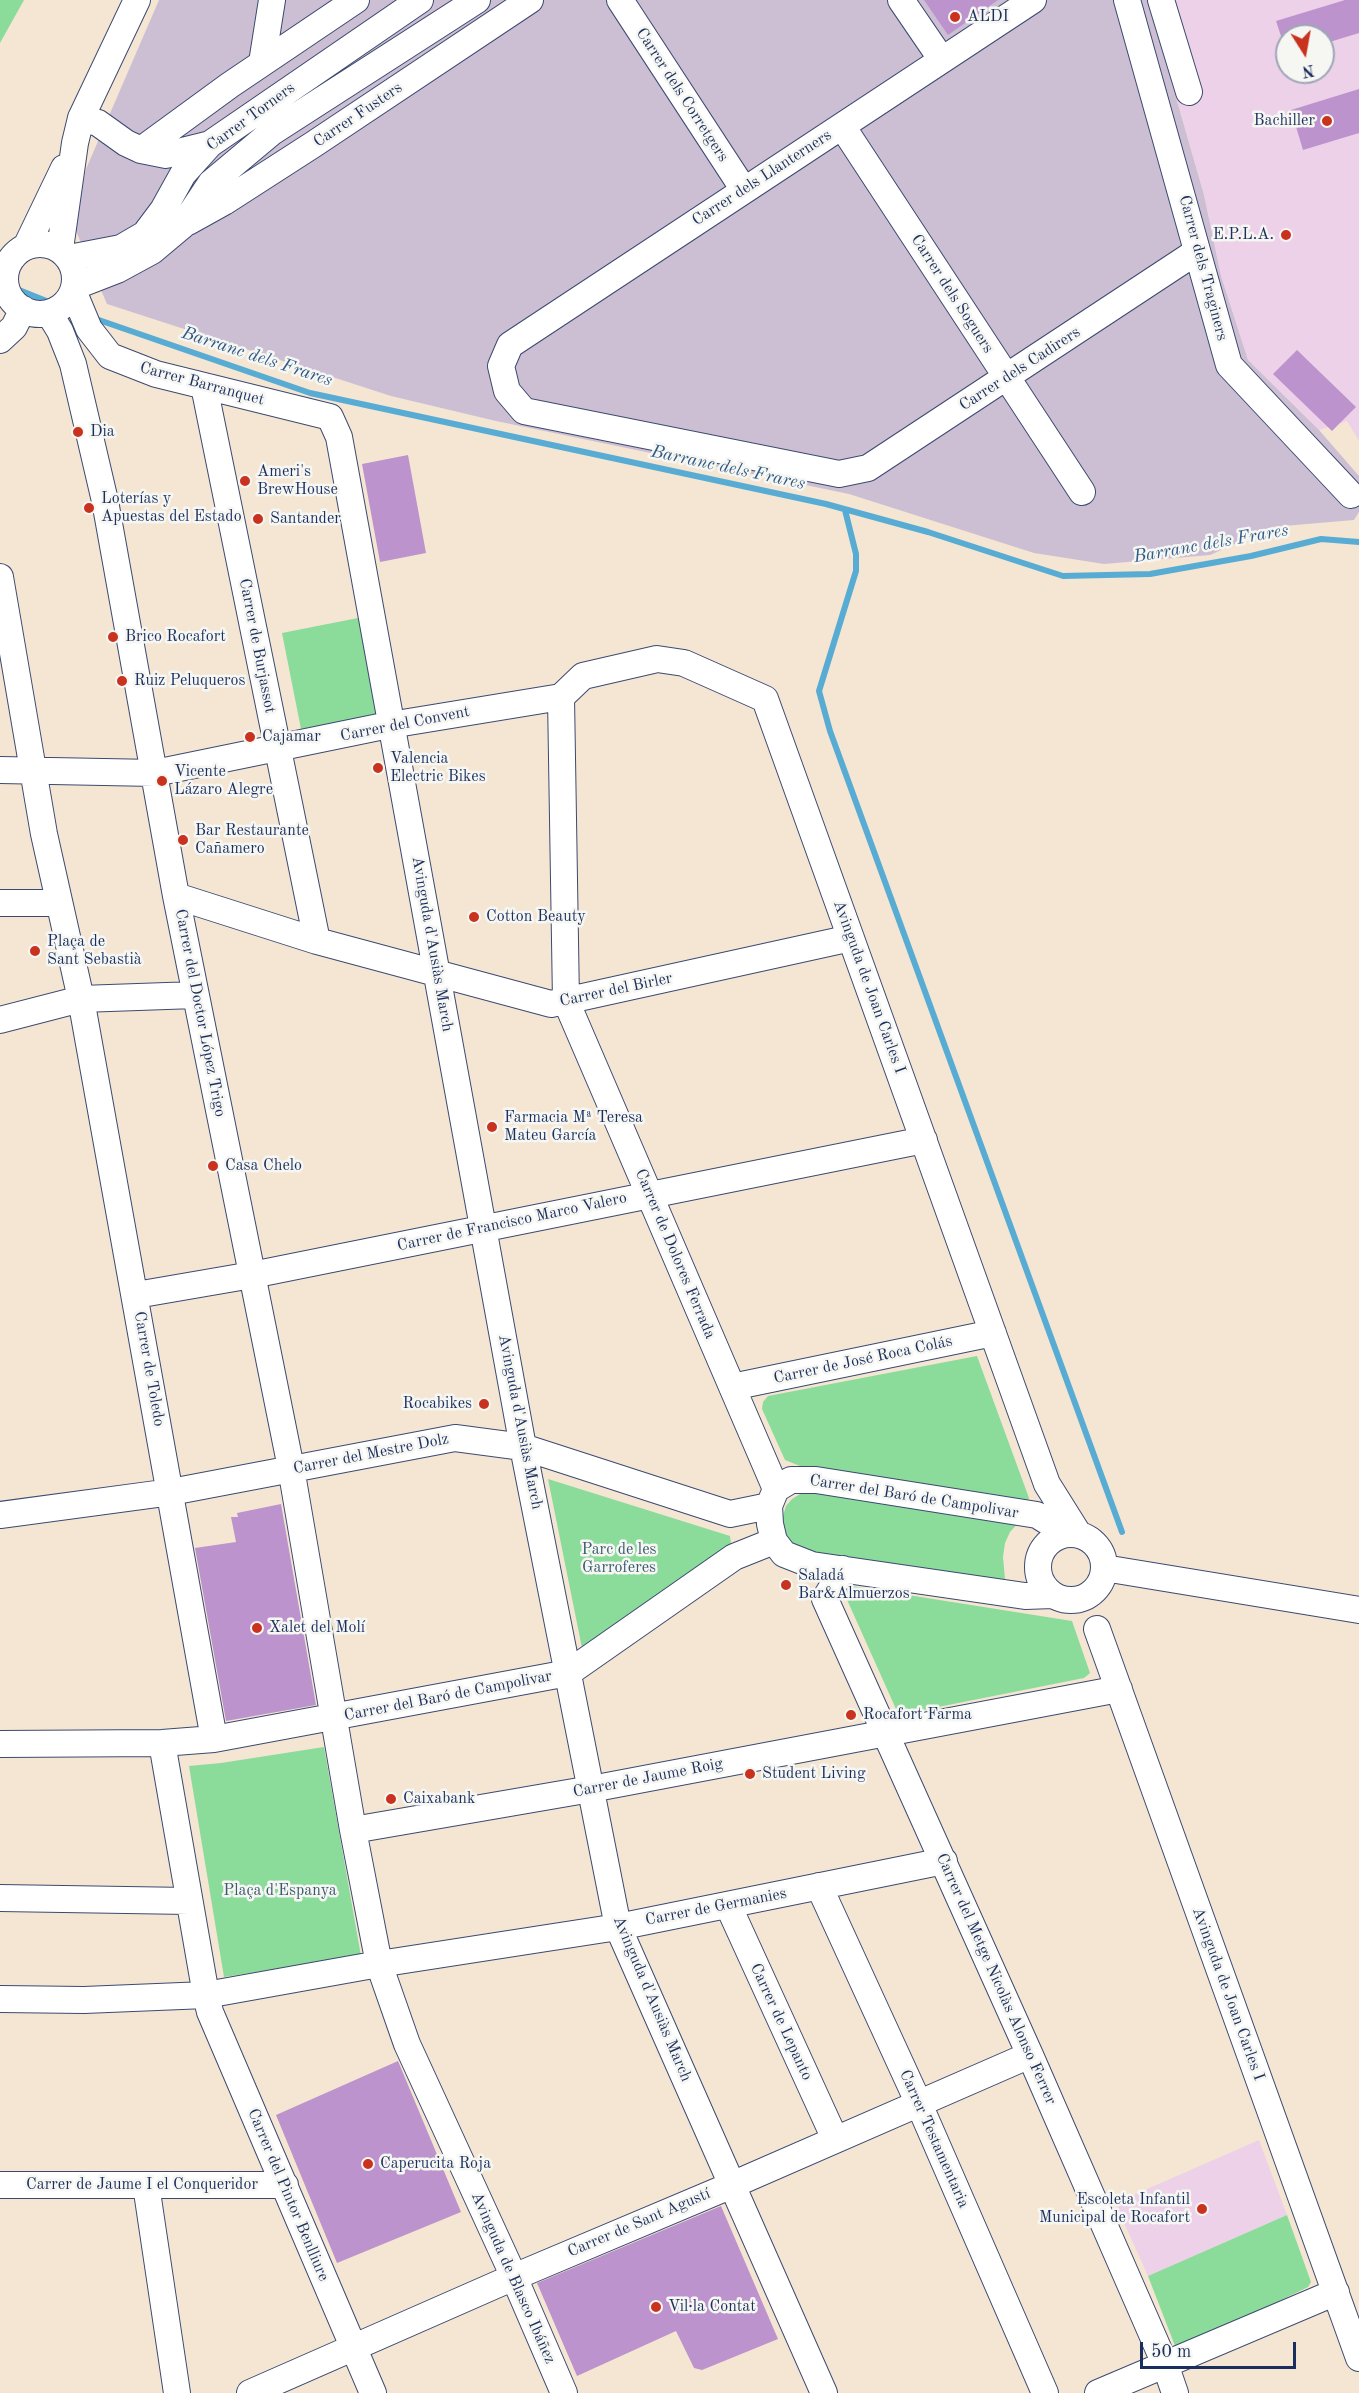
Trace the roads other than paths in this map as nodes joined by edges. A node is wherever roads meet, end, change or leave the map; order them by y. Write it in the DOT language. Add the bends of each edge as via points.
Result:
graph roads {
  1 [pos="137,0"];
  2 [pos="272,0"];
  3 [pos="356,0"];
  4 [pos="420,0"];
  5 [pos="477,0"];
  6 [pos="530,0"];
  7 [pos="620,0"];
  8 [pos="902,0"];
  9 [pos="1034,0"];
  10 [pos="1127,0"];
  11 [pos="1161,0"];
  12 [pos="942,60"];
  13 [pos="262,63"];
  14 [pos="1189,92"];
  15 [pos="81,118"];
  16 [pos="842,126"];
  17 [pos="75,143"];
  18 [pos="210,144"];
  19 [pos="141,150"];
  20 [pos="744,190"];
  21 [pos="183,225"];
  22 [pos="13,252"];
  23 [pos="1196,252"];
  24 [pos="64,254"];
  25 [pos="75,290"];
  26 [pos="3,292"];
  27 [pos="23,309"];
  28 [pos="49,314"];
  29 [pos="0,340"];
  30 [pos="118,359"];
  31 [pos="1007,378"];
  32 [pos="78,383"];
  33 [pos="204,386"];
  34 [pos="330,417"];
  35 [pos="838,474"];
  36 [pos="1082,492"];
  37 [pos="1351,495"];
  38 [pos="0,577"];
  39 [pos="561,696"];
  40 [pos="393,725"];
  41 [pos="278,749"];
  42 [pos="0,770"];
  43 [pos="32,772"];
  44 [pos="155,773"];
  45 [pos="176,896"];
  46 [pos="0,903"];
  47 [pos="59,903"];
  48 [pos="851,938"];
  49 [pos="317,941"];
  50 [pos="438,974"];
  51 [pos="195,995"];
  52 [pos="81,999"];
  53 [pos="566,1002"];
  54 [pos="0,1020"];
  55 [pos="924,1140"];
  56 [pos="649,1194"];
  57 [pos="484,1228"];
  58 [pos="252,1275"];
  59 [pos="136,1295"];
  60 [pos="993,1333"];
  61 [pos="732,1387"];
  62 [pos="523,1447"];
  63 [pos="291,1468"];
  64 [pos="1047,1484"];
  65 [pos="171,1492"];
  66 [pos="773,1498"];
  67 [pos="0,1515"];
  68 [pos="1043,1518"];
  69 [pos="1074,1534"];
  70 [pos="774,1541"];
  71 [pos="1040,1555"];
  72 [pos="843,1569"];
  73 [pos="1100,1579"];
  74 [pos="1058,1597"];
  75 [pos="1359,1610"];
  76 [pos="1098,1629"];
  77 [pos="568,1673"];
  78 [pos="1119,1689"];
  79 [pos="334,1718"];
  80 [pos="885,1732"];
  81 [pos="214,1739"];
  82 [pos="162,1743"];
  83 [pos="0,1744"];
  84 [pos="591,1789"];
  85 [pos="353,1830"];
  86 [pos="944,1861"];
  87 [pos="819,1886"];
  88 [pos="0,1898"];
  89 [pos="189,1901"];
  90 [pos="728,1905"];
  91 [pos="618,1927"];
  92 [pos="380,1964"];
  93 [pos="206,1995"];
  94 [pos="0,1999"];
  95 [pos="1030,2055"];
  96 [pos="919,2104"];
  97 [pos="835,2139"];
  98 [pos="0,2185"];
  99 [pos="146,2185"];
  100 [pos="732,2185"];
  101 [pos="285,2186"];
  102 [pos="514,2277"];
  103 [pos="1335,2292"];
  104 [pos="353,2347"];
  105 [pos="1359,2358"];
  106 [pos="1166,2364"];
  107 [pos="177,2393"];
  108 [pos="250,2393"];
  109 [pos="373,2393"];
  110 [pos="564,2393"];
  111 [pos="824,2393"];
  112 [pos="1045,2393"];
  113 [pos="1098,2393"];
  114 [pos="1175,2393"];
  1 -- 15 [label="street"];
  2 -- 13 [label="street"];
  3 -- 13 [label="street"];
  4 -- 18 [label="street, Carrer Torners"];
  5 -- 21 [label="street, Carrer Fusters" via="272,132 211,183"];
  6 -- 21 [label="street, Carrer Fusters" via="294,157"];
  7 -- 20 [label="street, Carrer dels Corretgers"];
  8 -- 12 [label="street"];
  9 -- 12 [label="street, Carrer dels Llanterners"];
  10 -- 23 [label="street, Carrer dels Traginers"];
  11 -- 14 [label="street"];
  12 -- 16 [label="street, Carrer dels Llanterners"];
  13 -- 19 [label="street"];
  15 -- 17 [label="street"];
  15 -- 19 [label="street" via="98,123"];
  16 -- 20 [label="street, Carrer dels Llanterners"];
  16 -- 31 [label="street, Carrer dels Soguers"];
  17 -- 22 [label="street"];
  17 -- 24 [label="street"];
  18 -- 19 [label="street" via="166,155"];
  18 -- 24 [label="street, Carrer Torners" via="183,174 145,234 121,248"];
  20 -- 35 [label="street, Carrer dels Llanterners" via="510,345 501,366 507,391 524,411"];
  21 -- 25 [label="street, Carrer Fusters" via="152,251"];
  22 -- 24 [label="street" via="32,244 50,244"];
  22 -- 26 [label="street"];
  23 -- 31 [label="street, Carrer dels Cadirers"];
  23 -- 37 [label="street, Carrer dels Traginers" via="1229,365"];
  24 -- 25 [label="street" via="75,269"];
  25 -- 28 [label="street" via="67,304"];
  25 -- 30 [label="street, Carrer Barranquet" via="89,329 110,356"];
  26 -- 27 [label="street"];
  27 -- 28 [label="street"];
  27 -- 29 [label="street" via="14,327"];
  28 -- 32 [label="street, Carrer del Doctor López Trigo" via="60,331"];
  30 -- 32 [label="street"];
  30 -- 33 [label="street, Carrer Barranquet"];
  31 -- 35 [label="street, Carrer dels Cadirers" via="868,468"];
  31 -- 36 [label="street, Carrer dels Soguers"];
  32 -- 44 [label="street, Carrer del Doctor López Trigo" via="105,501"];
  33 -- 34 [label="street, Carrer Barranquet"];
  33 -- 41 [label="street, Carrer de Burjassot"];
  34 -- 40 [label="street, Avinguda d'Ausiàs March" via="339,437"];
  38 -- 43 [label="street"];
  39 -- 40 [label="street, Carrer del Convent"];
  39 -- 48 [label="street, Avinguda de Joan Carles I" via="583,676 657,659 684,663 765,699"];
  39 -- 53 [label="street, Carrer de Dolores Ferrada"];
  40 -- 41 [label="street, Carrer del Convent"];
  40 -- 50 [label="street, Avinguda d'Ausiàs March"];
  41 -- 44 [label="street, Carrer del Convent"];
  41 -- 49 [label="street, Carrer de Burjassot"];
  42 -- 43 [label="street, Carrer del Convent"];
  43 -- 44 [label="street, Carrer del Convent"];
  43 -- 47 [label="street"];
  44 -- 45 [label="street, Carrer del Doctor López Trigo"];
  45 -- 49 [label="street, Carrer del Birler"];
  45 -- 51 [label="street, Carrer del Doctor López Trigo"];
  46 -- 47 [label="street"];
  47 -- 52 [label="street"];
  48 -- 53 [label="street, Carrer del Birler"];
  48 -- 55 [label="street, Avinguda de Joan Carles I"];
  49 -- 50 [label="street, Carrer del Birler"];
  50 -- 53 [label="street, Carrer del Birler" via="551,1004"];
  50 -- 57 [label="street, Avinguda d'Ausiàs March"];
  51 -- 52 [label="street"];
  51 -- 58 [label="street, Carrer del Doctor López Trigo"];
  52 -- 54 [label="street"];
  52 -- 59 [label="street, Carrer de Toledo"];
  53 -- 56 [label="street, Carrer de Dolores Ferrada"];
  55 -- 56 [label="street, Carrer de Francisco Marco Valero"];
  55 -- 60 [label="street, Avinguda de Joan Carles I"];
  56 -- 57 [label="street, Carrer de Francisco Marco Valero"];
  56 -- 61 [label="street, Carrer de Dolores Ferrada"];
  57 -- 58 [label="street, Carrer de Francisco Marco Valero"];
  57 -- 62 [label="street, Avinguda d'Ausiàs March"];
  58 -- 59 [label="street, Carrer de Francisco Marco Valero"];
  58 -- 63 [label="street, Carrer del Doctor López Trigo"];
  59 -- 65 [label="street, Carrer de Toledo"];
  60 -- 61 [label="street, Carrer de José Roca Colás"];
  60 -- 64 [label="street, Avinguda de Joan Carles I"];
  61 -- 66 [label="street, Carrer de Dolores Ferrada"];
  62 -- 63 [label="street, Carrer del Mestre Dolz" via="455,1437"];
  62 -- 66 [label="street, Carrer del Mestre Dolz" via="730,1514"];
  62 -- 77 [label="street, Avinguda d'Ausiàs March"];
  63 -- 65 [label="street, Carrer del Mestre Dolz"];
  63 -- 79 [label="street, Carrer del Doctor López Trigo"];
  64 -- 68 [label="street, Avinguda de Joan Carles I"];
  64 -- 69 [label="street, Avinguda de Joan Carles I"];
  65 -- 67 [label="street, Carrer del Mestre Dolz"];
  65 -- 81 [label="street, Carrer de Toledo"];
  66 -- 68 [label="street, Carrer del Baró de Campolivar" via="791,1479 816,1480"];
  66 -- 70 [label="street" via="770,1524"];
  68 -- 69 [label="street, Carrer del Baró de Campolivar"];
  68 -- 71 [label="street, Avinguda de Joan Carles I"];
  69 -- 71 [label="street" via="1060,1536"];
  69 -- 73 [label="street" via="1086,1537 1099,1549 1104,1560"];
  70 -- 72 [label="street" via="784,1554 812,1565"];
  70 -- 77 [label="street, Carrer del Baró de Campolivar" via="734,1557"];
  71 -- 74 [label="street" via="1038,1573 1043,1585"];
  72 -- 74 [label="street" via="1025,1596"];
  72 -- 80 [label="street, Carrer del Metge Nicolàs Alonso Ferrer" via="825,1599"];
  73 -- 74 [label="street" via="1086,1597"];
  73 -- 75 [label="street"];
  73 -- 76 [label="street, Avinguda de Joan Carles I"];
  74 -- 76 [label="street"];
  76 -- 78 [label="street, Avinguda de Joan Carles I"];
  77 -- 79 [label="street, Carrer del Baró de Campolivar"];
  77 -- 84 [label="street, Avinguda d'Ausiàs March"];
  78 -- 80 [label="street, Carrer de Jaume Roig"];
  78 -- 103 [label="street, Avinguda de Joan Carles I"];
  79 -- 81 [label="street"];
  79 -- 85 [label="street"];
  80 -- 84 [label="street, Carrer de Jaume Roig"];
  80 -- 86 [label="street, Carrer del Metge Nicolàs Alonso Ferrer"];
  81 -- 82 [label="street"];
  82 -- 83 [label="street"];
  82 -- 89 [label="street"];
  84 -- 85 [label="street, Carrer de Jaume Roig"];
  84 -- 91 [label="street, Avinguda d'Ausiàs March"];
  85 -- 92 [label="street"];
  86 -- 87 [label="street, Carrer de Germanies"];
  86 -- 95 [label="street, Carrer del Metge Nicolàs Alonso Ferrer"];
  87 -- 90 [label="street, Carrer de Germanies"];
  87 -- 96 [label="street, Carrer Testamentaria"];
  88 -- 89 [label="street"];
  89 -- 93 [label="street"];
  90 -- 91 [label="street, Carrer de Germanies"];
  90 -- 97 [label="street, Carrer de Lepanto"];
  91 -- 92 [label="street, Carrer de Germanies"];
  91 -- 100 [label="street, Avinguda d'Ausiàs March"];
  92 -- 93 [label="street"];
  92 -- 102 [label="street, Avinguda de Blasco Ibáñez" via="407,2044"];
  93 -- 94 [label="street"];
  93 -- 101 [label="street, Carrer del Pintor Benlliure"];
  95 -- 96 [label="street, Carrer de Sant Agustí"];
  95 -- 106 [label="street, Carrer del Metge Nicolàs Alonso Ferrer"];
  96 -- 97 [label="street, Carrer de Sant Agustí"];
  96 -- 112 [label="street, Carrer Testamentaria"];
  97 -- 100 [label="street, Carrer de Sant Agustí"];
  98 -- 99 [label="street, Carrer de Jaume I el Conqueridor"];
  99 -- 101 [label="street, Carrer de Jaume I el Conqueridor"];
  99 -- 107 [label="street"];
  100 -- 102 [label="street, Carrer de Sant Agustí"];
  100 -- 111 [label="street, Avinguda d'Ausiàs March"];
  101 -- 104 [label="street, Carrer del Pintor Benlliure"];
  102 -- 104 [label="street, Carrer de Sant Agustí"];
  102 -- 110 [label="street, Avinguda de Blasco Ibáñez"];
  103 -- 105 [label="street, Avinguda de Joan Carles I"];
  103 -- 106 [label="street"];
  104 -- 108 [label="street, Carrer de Sant Agustí"];
  104 -- 109 [label="street, Carrer del Pintor Benlliure"];
  106 -- 113 [label="street"];
  106 -- 114 [label="street, Carrer del Metge Nicolàs Alonso Ferrer"];
}
